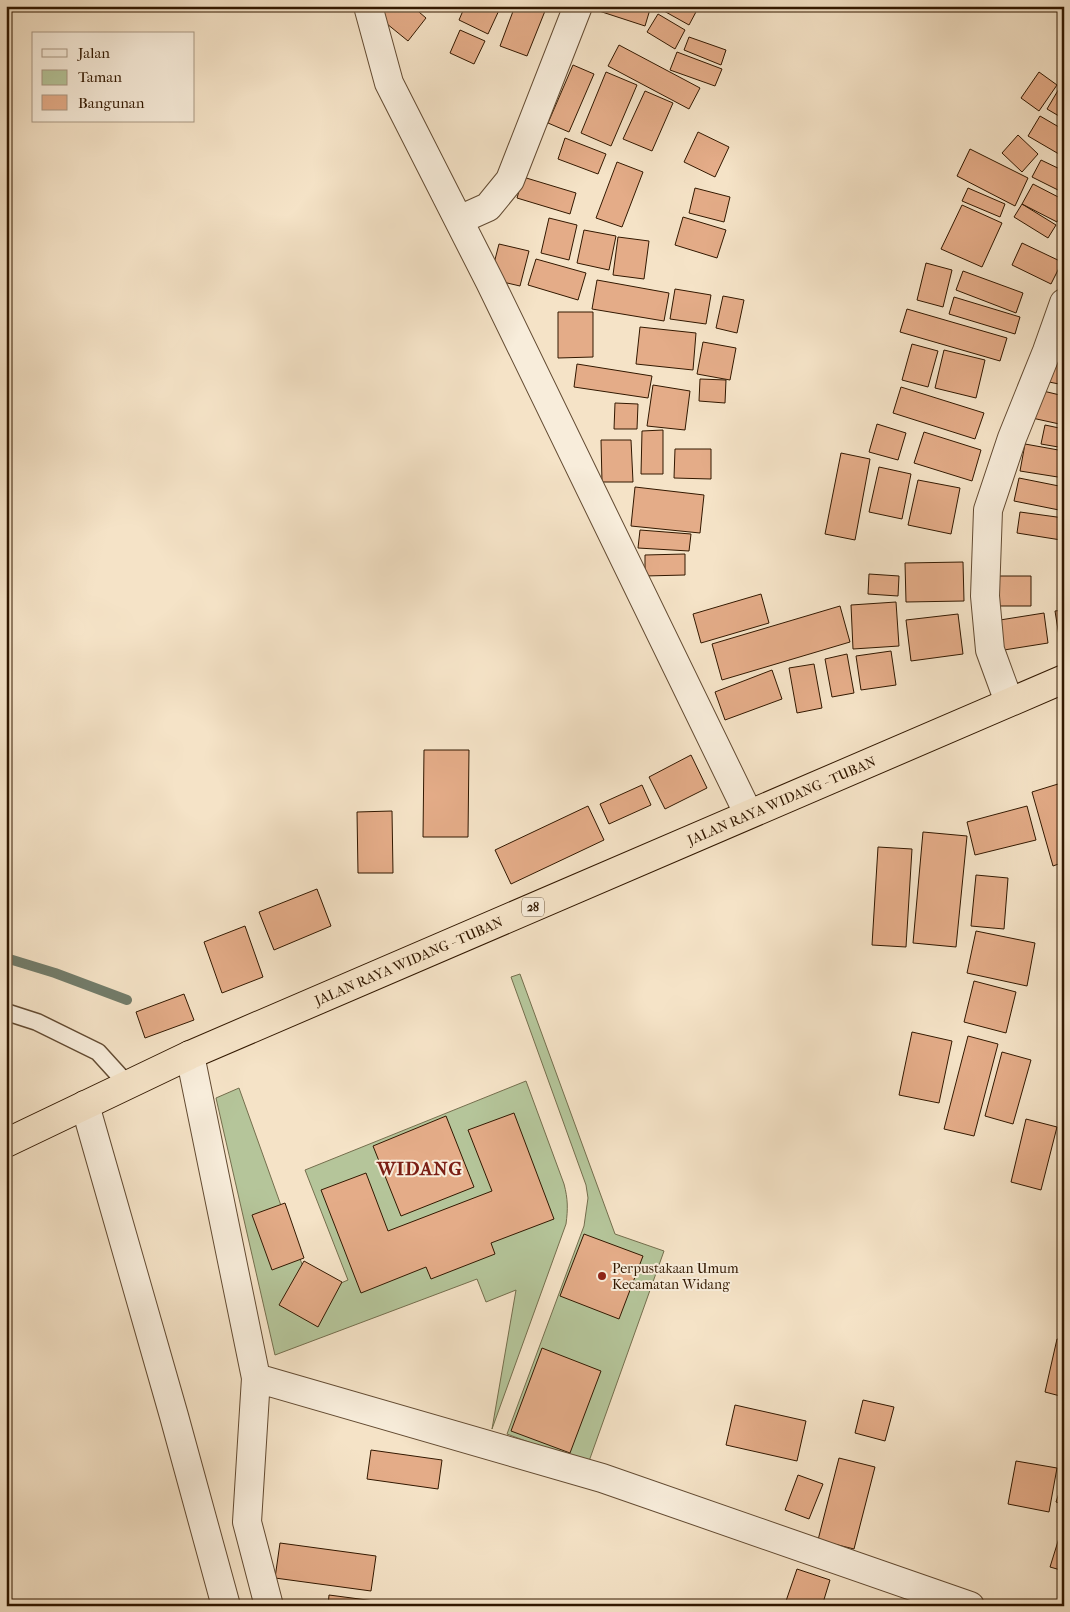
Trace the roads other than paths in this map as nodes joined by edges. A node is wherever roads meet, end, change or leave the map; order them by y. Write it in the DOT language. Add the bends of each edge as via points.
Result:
graph roads {
  1 [pos="368,6"];
  2 [pos="578,6"];
  3 [pos="459,220"];
  4 [pos="1064,303"];
  5 [pos="1064,678"];
  6 [pos="1008,702"];
  7 [pos="748,813"];
  8 [pos="6,1012"];
  9 [pos="190,1055"];
  10 [pos="128,1085"];
  11 [pos="85,1105"];
  12 [pos="6,1143"];
  13 [pos="256,1378"];
  14 [pos="226,1606"];
  15 [pos="268,1606"];
  16 [pos="970,1606"];
  1 -- 3 [label="street" via="388,83"];
  2 -- 3 [label="street" via="510,180 488,207"];
  3 -- 7 [label="street"];
  4 -- 6 [label="street" via="988,510 985,596 990,650"];
  5 -- 6 [label="highway, JALAN RAYA WIDANG - TUBAN / 28"];
  6 -- 7 [label="highway, JALAN RAYA WIDANG - TUBAN / 28"];
  7 -- 9 [label="highway, JALAN RAYA WIDANG - TUBAN / 28"];
  8 -- 10 [label="lane" via="37,1022 98,1052"];
  9 -- 10 [label="highway, JALAN RAYA WIDANG - TUBAN / 28"];
  9 -- 13 [label="street"];
  10 -- 11 [label="highway, JALAN RAYA WIDANG - TUBAN / 28"];
  11 -- 12 [label="highway, JALAN RAYA WIDANG - TUBAN / 28"];
  11 -- 14 [label="street"];
  13 -- 15 [label="street" via="247,1522"];
  13 -- 16 [label="street" via="602,1478"];
}
